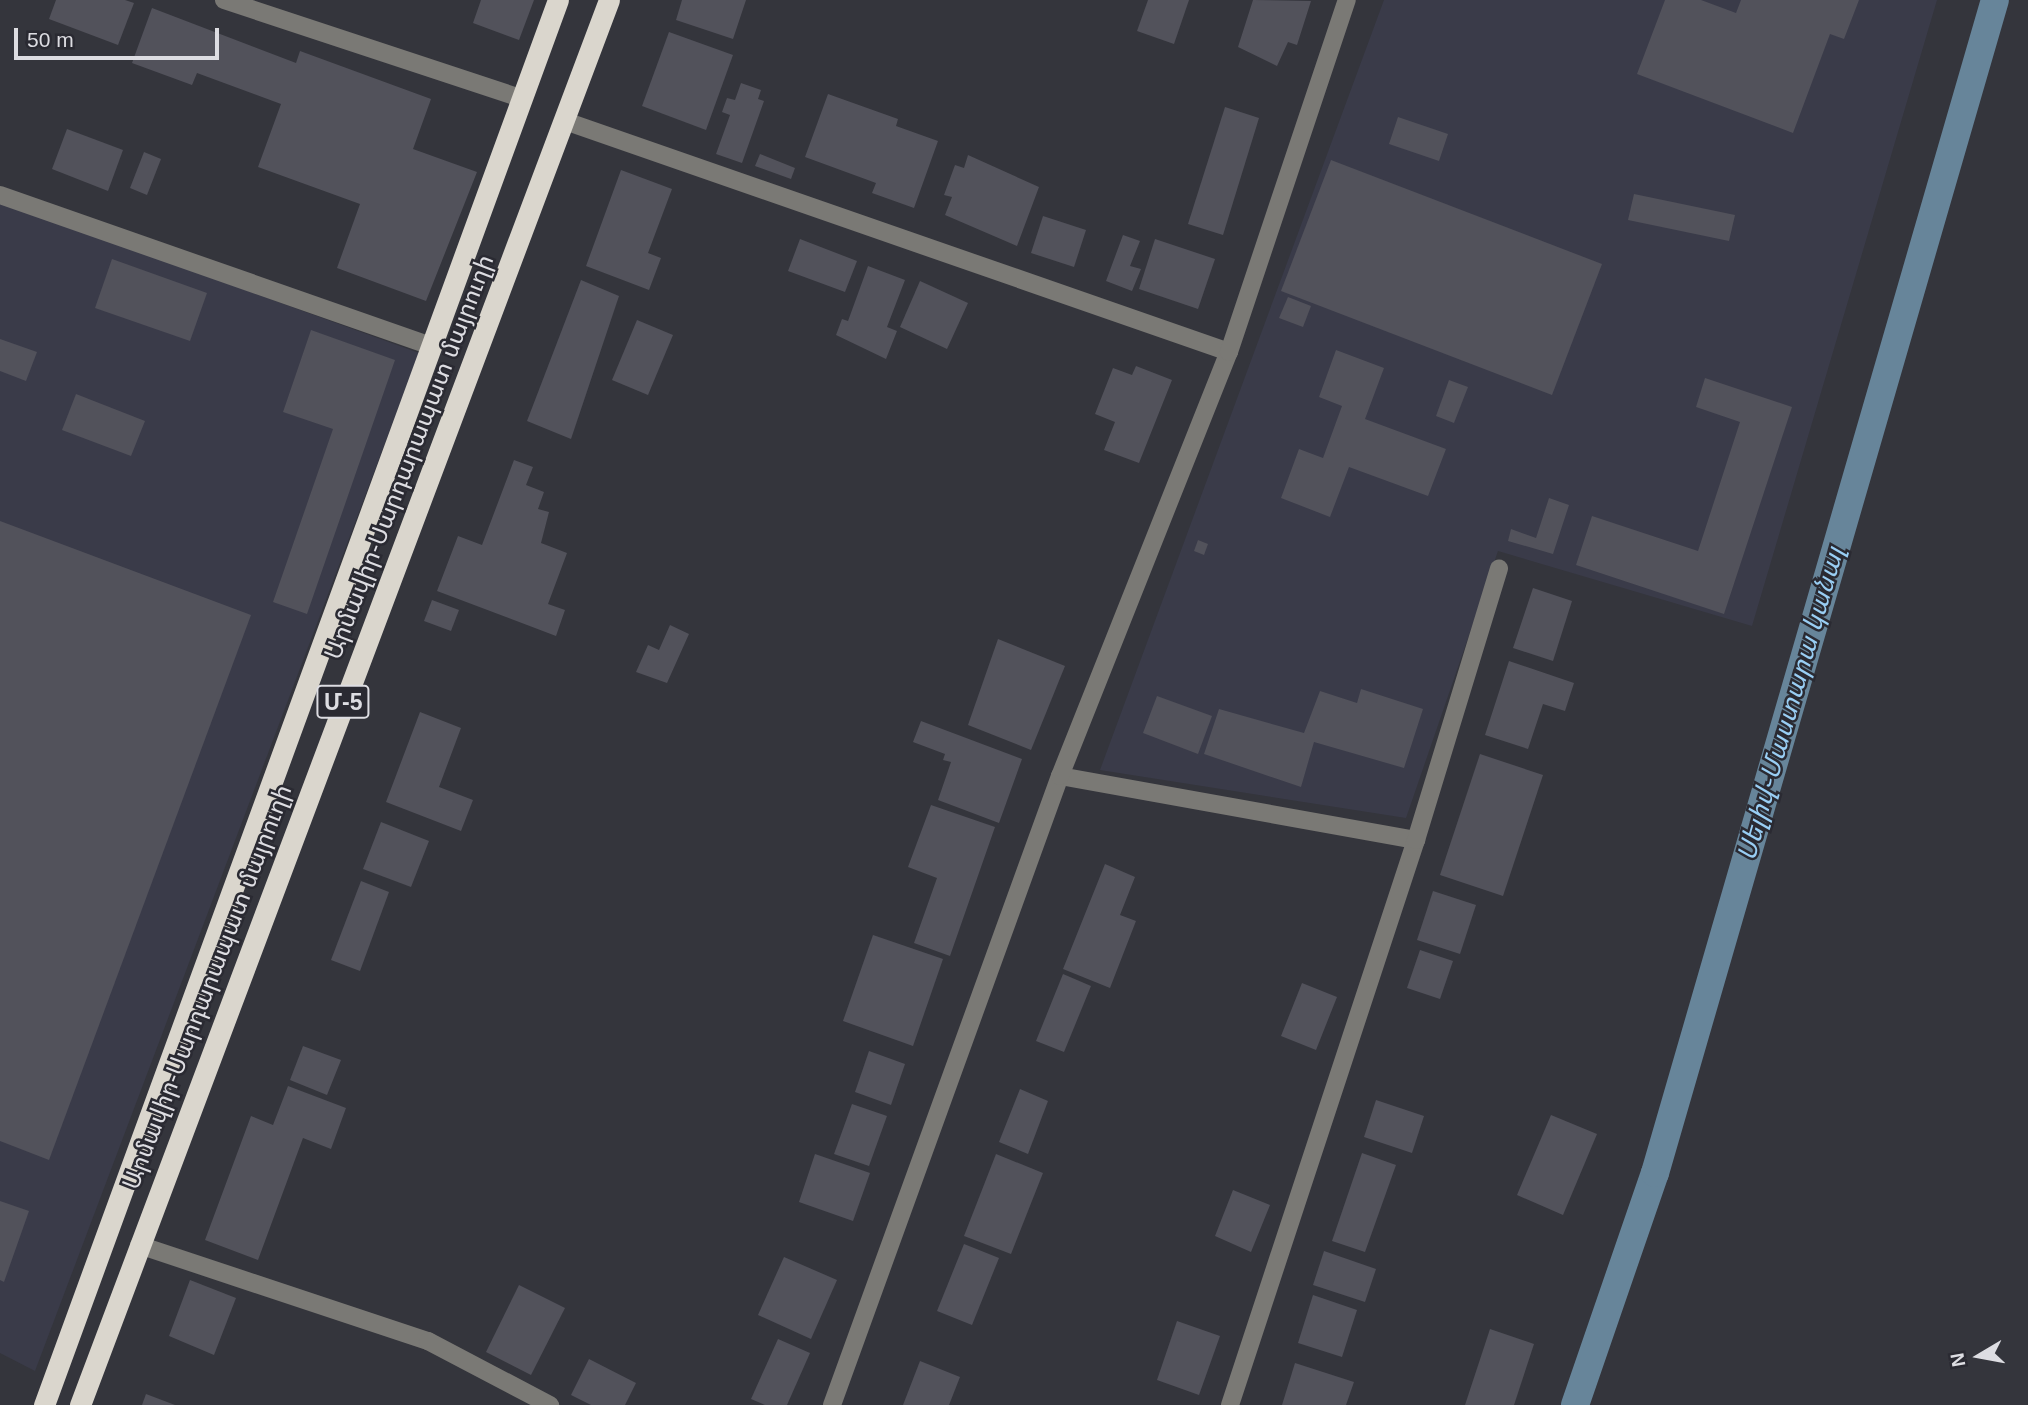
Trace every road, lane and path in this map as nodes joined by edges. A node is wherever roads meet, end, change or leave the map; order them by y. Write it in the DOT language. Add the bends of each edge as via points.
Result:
graph roads {
  1 [pos="224,0"];
  2 [pos="558,0"];
  3 [pos="610,0"];
  4 [pos="1347,0"];
  5 [pos="521,98"];
  6 [pos="565,121"];
  7 [pos="0,195"];
  8 [pos="430,346"];
  9 [pos="1229,352"];
  10 [pos="1499,568"];
  11 [pos="1060,776"];
  12 [pos="1416,840"];
  13 [pos="243,870"];
  14 [pos="274,883"];
  15 [pos="139,1245"];
  16 [pos="44,1405"];
  17 [pos="80,1405"];
  18 [pos="550,1405"];
  19 [pos="831,1405"];
  20 [pos="1230,1405"];
  1 -- 5 [label="street"];
  2 -- 5 [label="highway, Արմավիր-Սարդարապատ մայրուղի / Մ-5"];
  3 -- 6 [label="highway, Արմավիր-Սարդարապատ մայրուղի / Մ-5"];
  4 -- 9 [label="street"];
  5 -- 8 [label="highway, Արմավիր-Սարդարապատ մայրուղի / Մ-5"];
  6 -- 9 [label="street"];
  6 -- 14 [label="highway, Արմավիր-Սարդարապատ մայրուղի / Մ-5"];
  7 -- 8 [label="street"];
  8 -- 13 [label="highway, Արմավիր-Սարդարապատ մայրուղի / Մ-5"];
  9 -- 11 [label="street"];
  10 -- 12 [label="street"];
  11 -- 12 [label="street"];
  11 -- 19 [label="street"];
  12 -- 20 [label="street"];
  13 -- 14 [label="highway"];
  13 -- 16 [label="highway, Արմավիր-Սարդարապատ մայրուղի / Մ-5"];
  14 -- 15 [label="highway, Արմավիր-Սարդարապատ մայրուղի / Մ-5"];
  15 -- 17 [label="highway, Արմավիր-Սարդարապատ մայրուղի / Մ-5"];
  15 -- 18 [label="street" via="428,1341"];
}
